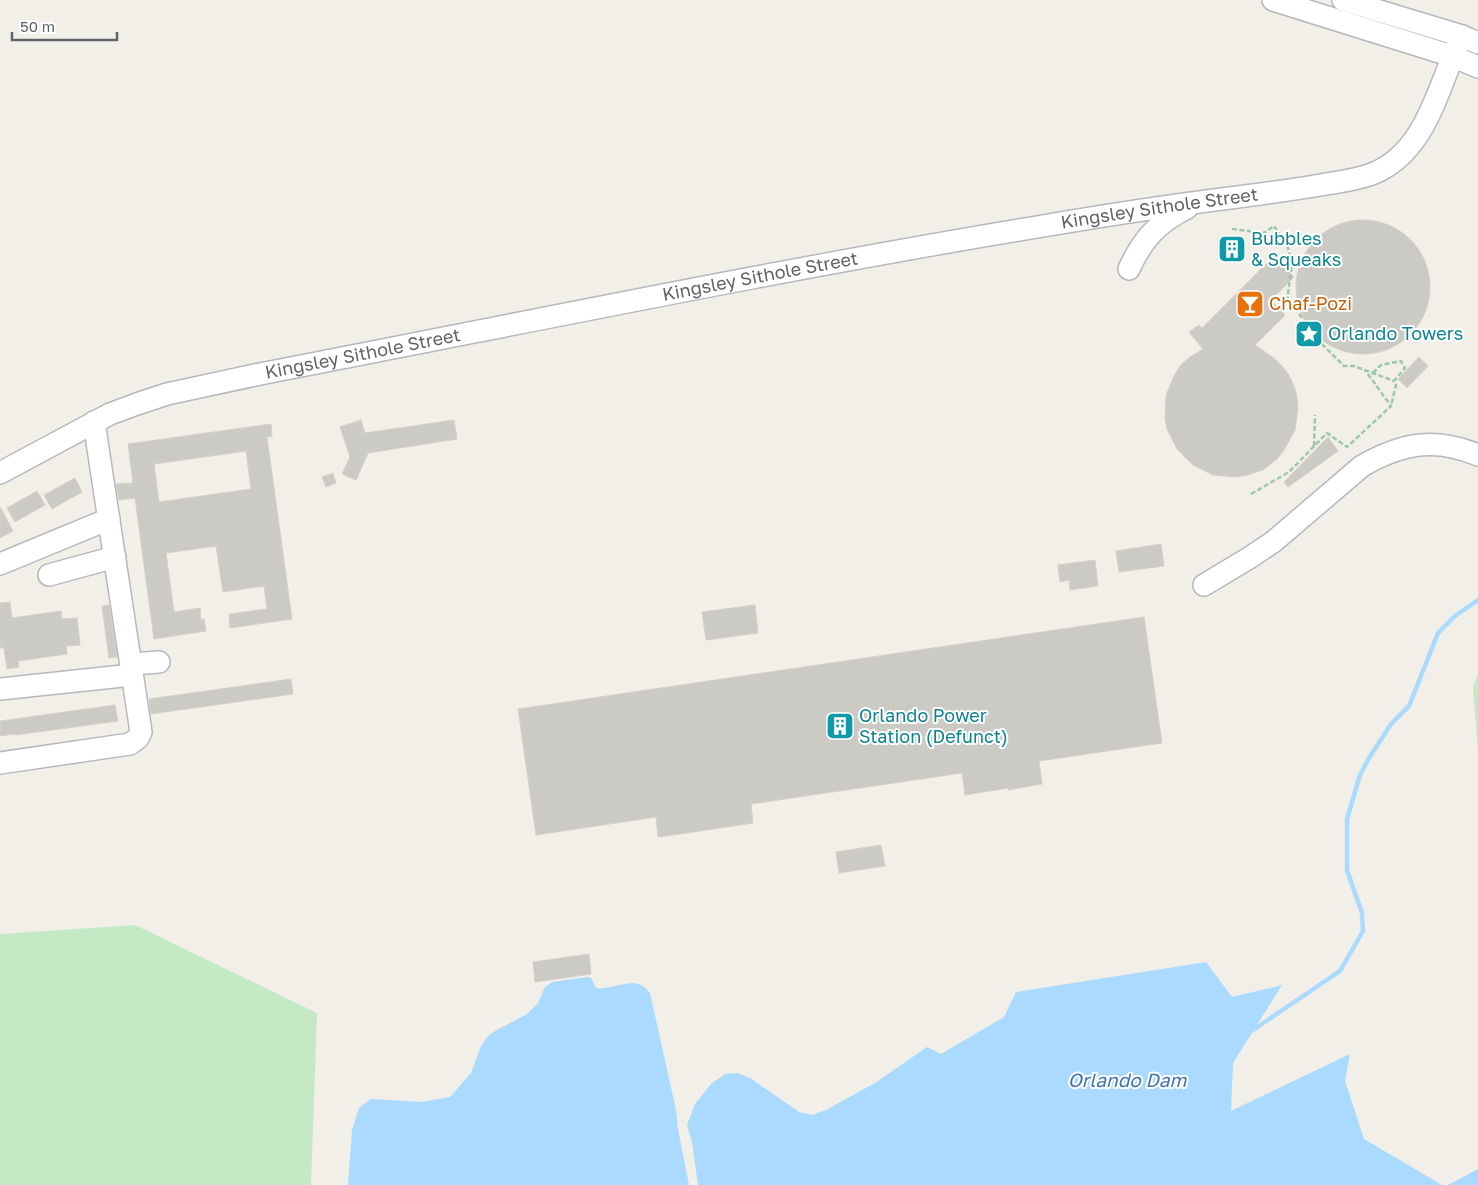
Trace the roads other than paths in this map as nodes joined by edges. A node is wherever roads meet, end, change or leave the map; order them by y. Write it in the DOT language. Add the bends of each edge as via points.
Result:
graph roads {
  1 [pos="1273,0"];
  2 [pos="1343,0"];
  3 [pos="1470,39"];
  4 [pos="1452,56"];
  5 [pos="1478,67"];
  6 [pos="1196,203"];
  7 [pos="1129,269"];
  8 [pos="94,422"];
  9 [pos="1478,455"];
  10 [pos="0,473"];
  11 [pos="109,519"];
  12 [pos="114,557"];
  13 [pos="0,564"];
  14 [pos="49,575"];
  15 [pos="1204,585"];
  16 [pos="159,662"];
  17 [pos="132,670"];
  18 [pos="0,689"];
  19 [pos="0,763"];
  1 -- 4 [label="street"];
  2 -- 3 [label="street"];
  3 -- 4 [label="street, Kingsley Sithole Street"];
  4 -- 5 [label="street"];
  4 -- 6 [label="street, Kingsley Sithole Street" via="1420,133 1390,164 1372,174 1342,182"];
  6 -- 7 [label="street" via="1148,236"];
  6 -- 8 [label="street, Kingsley Sithole Street" via="828,264 270,372 167,394"];
  8 -- 10 [label="street, Kingsley Sithole Street"];
  8 -- 11 [label="street"];
  9 -- 15 [label="street" via="1438,444 1400,448 1376,458 1362,466 1273,542"];
  11 -- 12 [label="street"];
  11 -- 13 [label="street"];
  12 -- 14 [label="street"];
  12 -- 17 [label="street"];
  16 -- 17 [label="street"];
  17 -- 18 [label="street"];
  17 -- 19 [label="street" via="141,732 130,744"];
}
